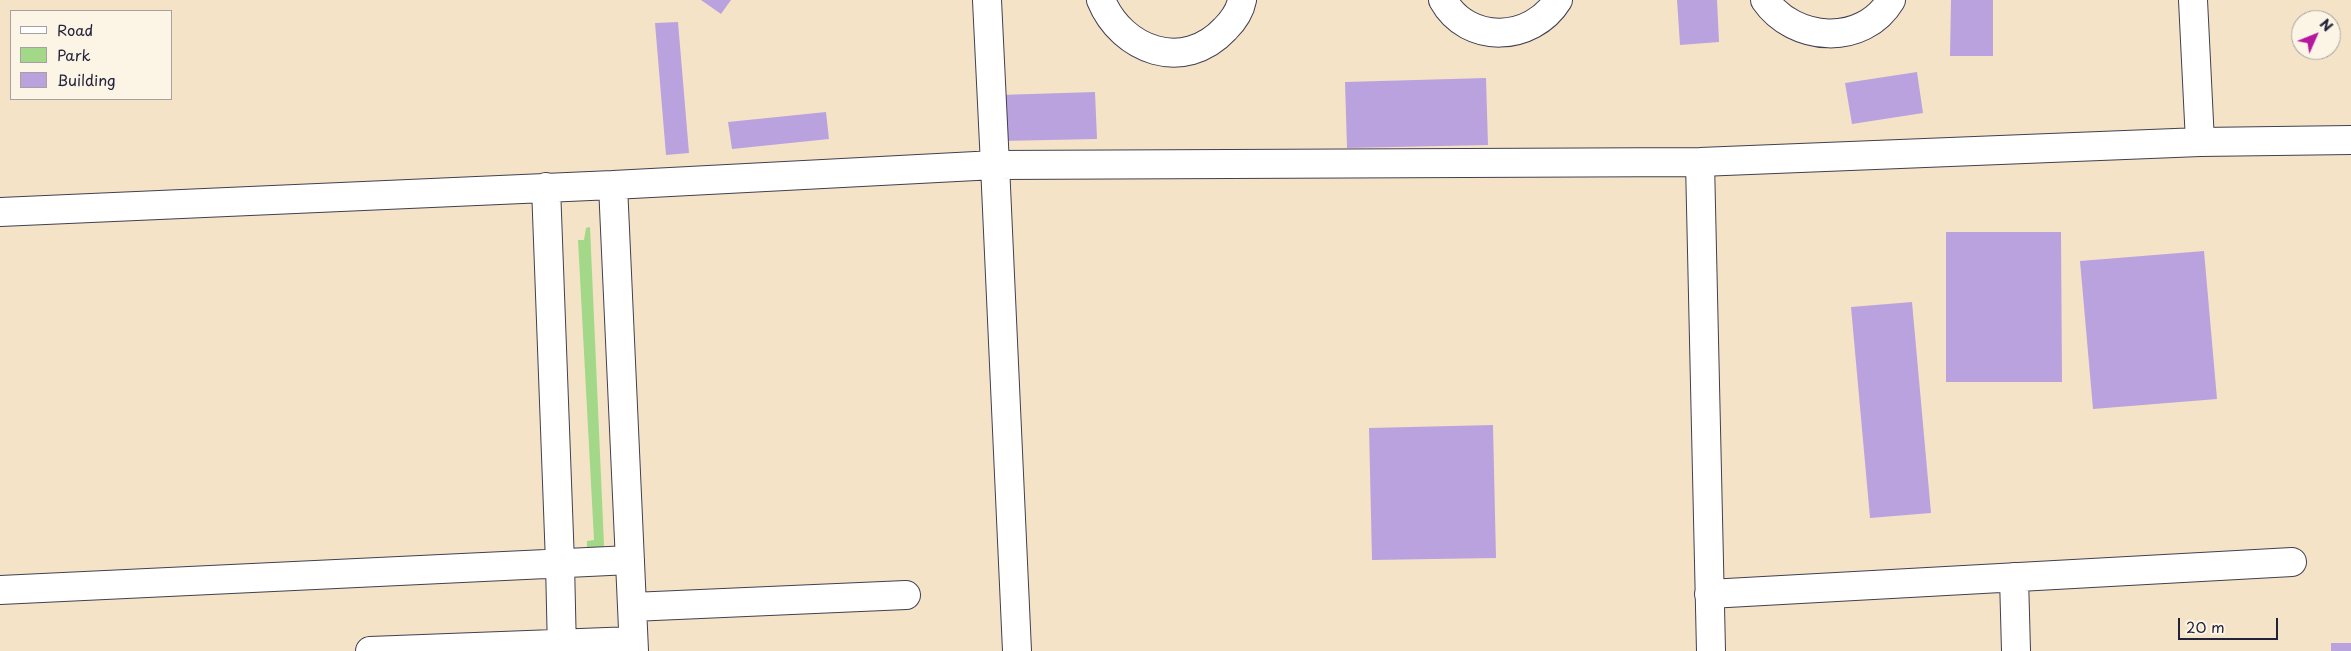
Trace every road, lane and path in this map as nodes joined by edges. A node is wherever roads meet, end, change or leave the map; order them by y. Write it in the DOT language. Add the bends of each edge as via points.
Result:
graph roads {
  1 [pos="987,0"];
  2 [pos="1101,0"];
  3 [pos="1242,0"];
  4 [pos="1443,0"];
  5 [pos="1558,0"];
  6 [pos="1765,0"];
  7 [pos="1891,0"];
  8 [pos="2193,0"];
  9 [pos="2351,140"];
  10 [pos="2200,142"];
  11 [pos="1700,162"];
  12 [pos="995,165"];
  13 [pos="613,185"];
  14 [pos="546,188"];
  15 [pos="0,212"];
  16 [pos="630,560"];
  17 [pos="2292,562"];
  18 [pos="560,563"];
  19 [pos="2014,577"];
  20 [pos="0,590"];
  21 [pos="1709,594"];
  22 [pos="906,595"];
  23 [pos="632,607"];
  24 [pos="633,646"];
  25 [pos="561,647"];
  26 [pos="370,651"];
  27 [pos="1017,651"];
  28 [pos="1711,651"];
  29 [pos="2016,651"];
  1 -- 12 [label="street"];
  2 -- 3 [label="street" via="1108,16 1134,42 1169,52 1186,51 1219,36 1232,22"];
  4 -- 5 [label="street" via="1458,18 1473,28 1490,33 1525,29 1540,21"];
  6 -- 7 [label="street" via="1786,21 1803,30 1822,34 1860,28 1876,17"];
  8 -- 10 [label="street"];
  9 -- 10 [label="street"];
  10 -- 11 [label="street"];
  11 -- 12 [label="street"];
  11 -- 21 [label="street"];
  12 -- 13 [label="street"];
  12 -- 27 [label="street"];
  13 -- 14 [label="street"];
  13 -- 16 [label="street"];
  14 -- 15 [label="street"];
  14 -- 18 [label="street"];
  16 -- 18 [label="street"];
  16 -- 23 [label="street"];
  17 -- 19 [label="street"];
  18 -- 20 [label="street"];
  18 -- 25 [label="street"];
  19 -- 21 [label="street"];
  19 -- 29 [label="street"];
  21 -- 28 [label="street"];
  22 -- 23 [label="street"];
  23 -- 24 [label="street"];
  24 -- 25 [label="street"];
  25 -- 26 [label="street"];
}
